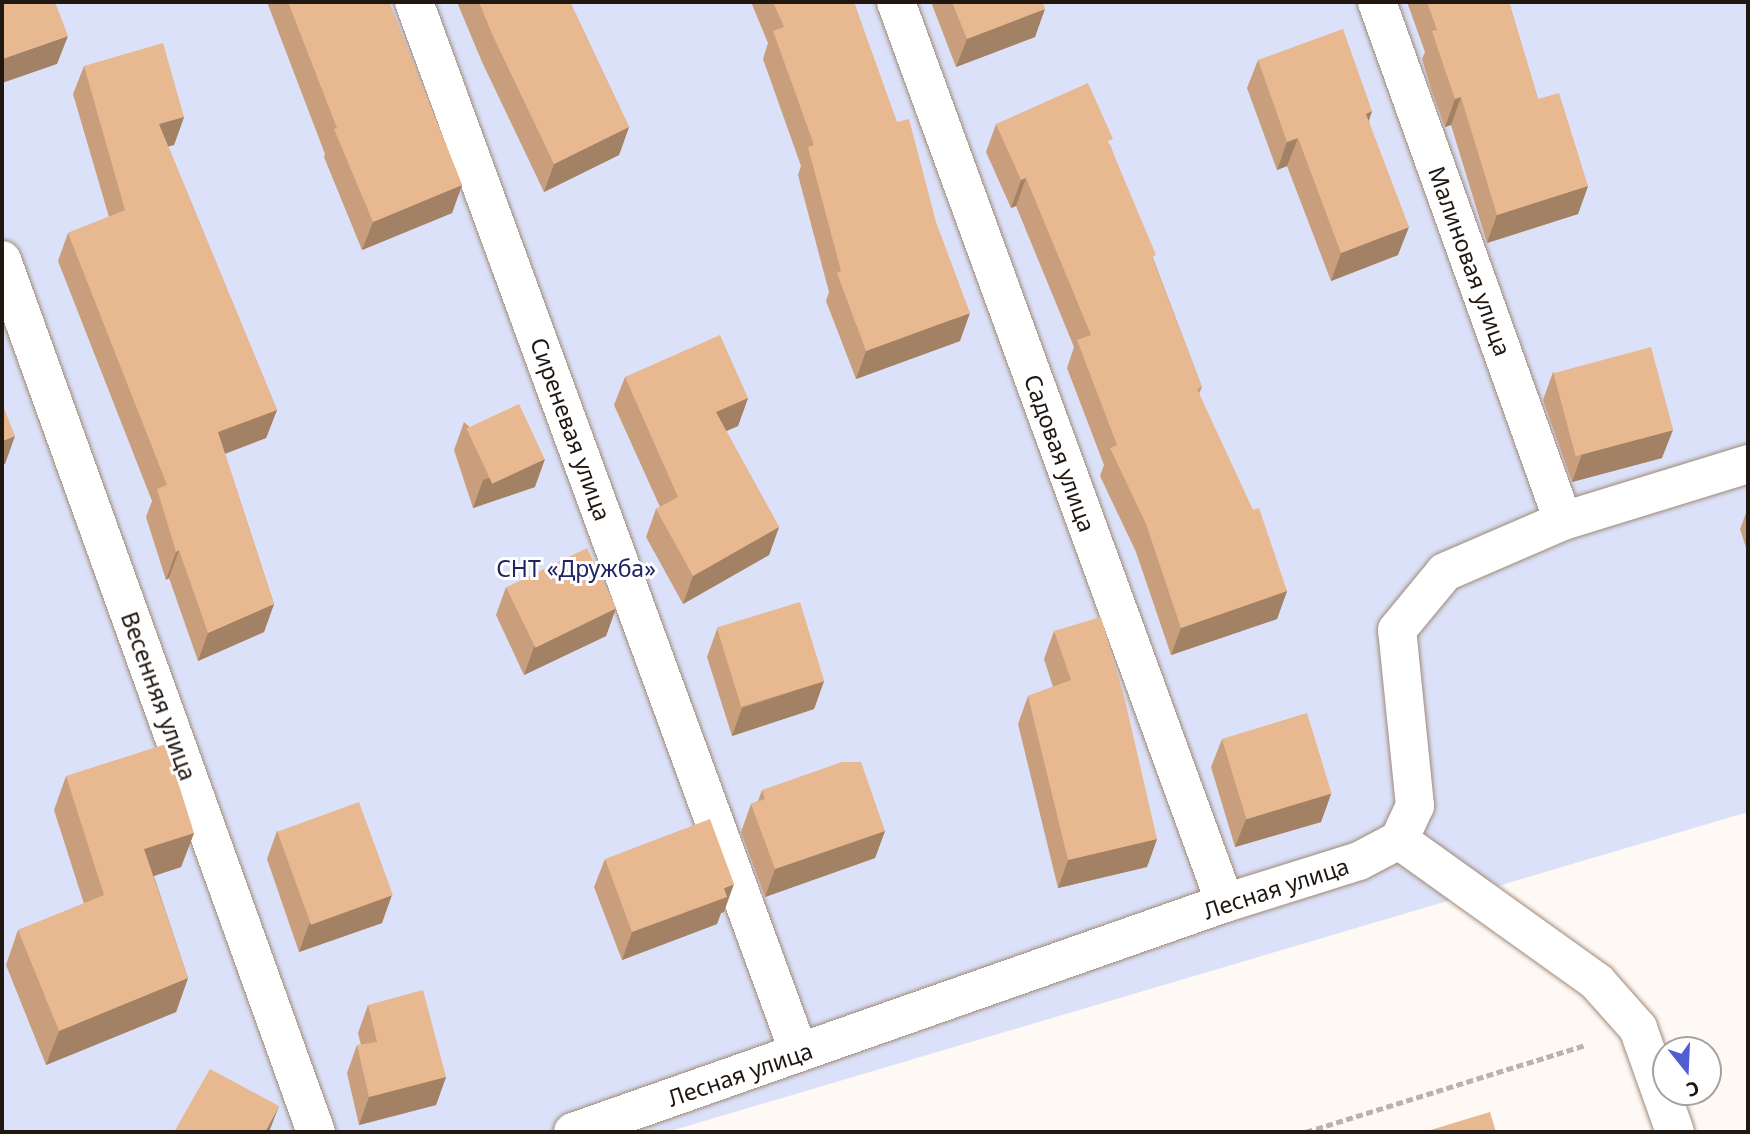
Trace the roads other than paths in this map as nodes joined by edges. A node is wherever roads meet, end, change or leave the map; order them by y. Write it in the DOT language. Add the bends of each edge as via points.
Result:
graph roads {
  1 [pos="414,2"];
  2 [pos="896,2"];
  3 [pos="1377,2"];
  4 [pos="2,260"];
  5 [pos="1748,464"];
  6 [pos="1563,521"];
  7 [pos="1399,840"];
  8 [pos="1225,903"];
  9 [pos="800,1053"];
  10 [pos="316,1132"];
  11 [pos="573,1132"];
  12 [pos="1675,1132"];
  1 -- 9 [label="street, Сиреневая улица"];
  2 -- 8 [label="street, Садовая улица"];
  3 -- 6 [label="street, Малиновая улица"];
  4 -- 10 [label="street, Весенняя улица"];
  5 -- 6 [label="street"];
  6 -- 7 [label="street" via="1446,572 1397,630 1415,806"];
  7 -- 8 [label="street, Лесная улица" via="1359,861"];
  7 -- 12 [label="street" via="1597,982 1638,1028"];
  8 -- 9 [label="street, Лесная улица"];
  9 -- 11 [label="street, Лесная улица"];
}
